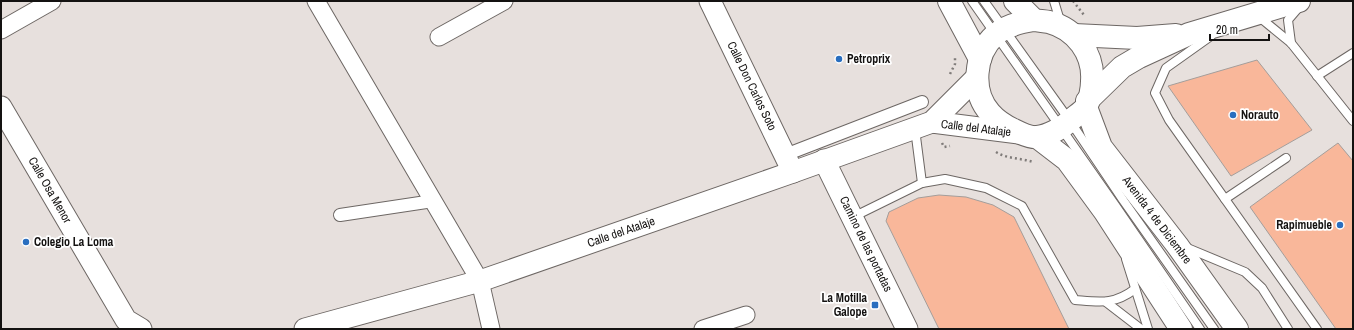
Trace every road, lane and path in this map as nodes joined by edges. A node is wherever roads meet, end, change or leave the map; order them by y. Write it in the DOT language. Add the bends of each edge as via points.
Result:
graph roads {
  1 [pos="52,1"];
  2 [pos="316,1"];
  3 [pos="504,1"];
  4 [pos="710,1"];
  5 [pos="949,1"];
  6 [pos="972,1"];
  7 [pos="984,1"];
  8 [pos="1014,1"];
  9 [pos="1054,1"];
  10 [pos="1073,1"];
  11 [pos="1299,1"];
  12 [pos="1305,1"];
  13 [pos="1255,14"];
  14 [pos="1090,18"];
  15 [pos="1034,20"];
  16 [pos="1231,21"];
  17 [pos="1,30"];
  18 [pos="1068,31"];
  19 [pos="1001,32"];
  20 [pos="1189,34"];
  21 [pos="439,37"];
  22 [pos="1291,43"];
  23 [pos="1353,53"];
  24 [pos="955,57"];
  25 [pos="979,68"];
  26 [pos="949,76"];
  27 [pos="1317,76"];
  28 [pos="922,102"];
  29 [pos="1,107"];
  30 [pos="1350,112"];
  31 [pos="1076,114"];
  32 [pos="1353,121"];
  33 [pos="924,125"];
  34 [pos="1028,135"];
  35 [pos="951,146"];
  36 [pos="994,150"];
  37 [pos="1286,158"];
  38 [pos="824,160"];
  39 [pos="1036,163"];
  40 [pos="789,164"];
  41 [pos="922,183"];
  42 [pos="1225,199"];
  43 [pos="433,201"];
  44 [pos="340,215"];
  45 [pos="853,217"];
  46 [pos="1119,236"];
  47 [pos="1177,245"];
  48 [pos="480,281"];
  49 [pos="1135,289"];
  50 [pos="1106,302"];
  51 [pos="746,315"];
  52 [pos="141,329"];
  53 [pos="305,329"];
  54 [pos="491,329"];
  55 [pos="703,329"];
  56 [pos="907,329"];
  57 [pos="1141,329"];
  58 [pos="1148,329"];
  59 [pos="1181,329"];
  60 [pos="1200,329"];
  61 [pos="1214,329"];
  62 [pos="1237,329"];
  63 [pos="1288,329"];
  64 [pos="1317,329"];
  1 -- 17 [label="street"];
  2 -- 43 [label="street"];
  3 -- 21 [label="street"];
  4 -- 40 [label="street, Calle Don Carlos Soto"];
  5 -- 25 [label="main road"];
  6 -- 19 [label="lane"];
  7 -- 19 [label="lane"];
  8 -- 15 [label="main road"];
  9 -- 18 [label="lane"];
  10 -- 14 [label="path" via="1083,14"];
  11 -- 13 [label="main road"];
  12 -- 22 [label="lane" via="1288,20"];
  13 -- 16 [label="main road"];
  13 -- 22 [label="lane"];
  15 -- 18 [label="main road" via="1049,22"];
  15 -- 19 [label="main road" via="1020,22"];
  16 -- 20 [label="main road"];
  16 -- 42 [label="lane" via="1166,68 1155,93 1169,120"];
  18 -- 20 [label="main road" via="1137,38"];
  18 -- 31 [label="main road" via="1083,46 1090,58 1093,73 1092,88"];
  19 -- 25 [label="main road" via="986,47"];
  19 -- 31 [label="lane"];
  19 -- 31 [label="lane"];
  20 -- 31 [label="main road" via="1122,67"];
  22 -- 27 [label="lane"];
  23 -- 27 [label="lane"];
  24 -- 26 [label="path" via="955,64"];
  25 -- 33 [label="street, Calle del Atalaje"];
  25 -- 34 [label="main road" via="980,96 989,112 1003,125"];
  27 -- 30 [label="lane"];
  28 -- 40 [label="street"];
  29 -- 52 [label="street, Calle Osa Menor" via="126,320"];
  30 -- 32 [label="lane"];
  31 -- 34 [label="main road"];
  31 -- 47 [label="main road, Avenida 4 de Diciembre"];
  31 -- 60 [label="lane" via="1115,205"];
  31 -- 61 [label="lane" via="1123,200"];
  33 -- 34 [label="street, Calle del Atalaje"];
  33 -- 35 [label="path" via="944,147"];
  33 -- 38 [label="street, Calle del Atalaje"];
  33 -- 41 [label="lane"];
  34 -- 46 [label="main road" via="1067,160"];
  36 -- 39 [label="path" via="1002,156 1023,158"];
  37 -- 42 [label="lane"];
  38 -- 40 [label="street, Calle del Atalaje"];
  38 -- 45 [label="street, Camino de las portadas"];
  40 -- 48 [label="street, Calle del Atalaje"];
  41 -- 45 [label="lane"];
  41 -- 50 [label="lane" via="945,179 986,188 1022,206 1075,300"];
  42 -- 64 [label="lane"];
  43 -- 44 [label="street"];
  43 -- 48 [label="street"];
  45 -- 56 [label="street, Camino de las portadas"];
  46 -- 49 [label="lane"];
  46 -- 59 [label="main road"];
  47 -- 62 [label="main road, Avenida 4 de Diciembre"];
  47 -- 63 [label="lane" via="1245,272 1262,288"];
  48 -- 53 [label="street, Calle del Atalaje"];
  48 -- 54 [label="street"];
  49 -- 50 [label="lane" via="1126,296"];
  49 -- 58 [label="lane"];
  50 -- 57 [label="lane"];
  51 -- 55 [label="street"];
}
